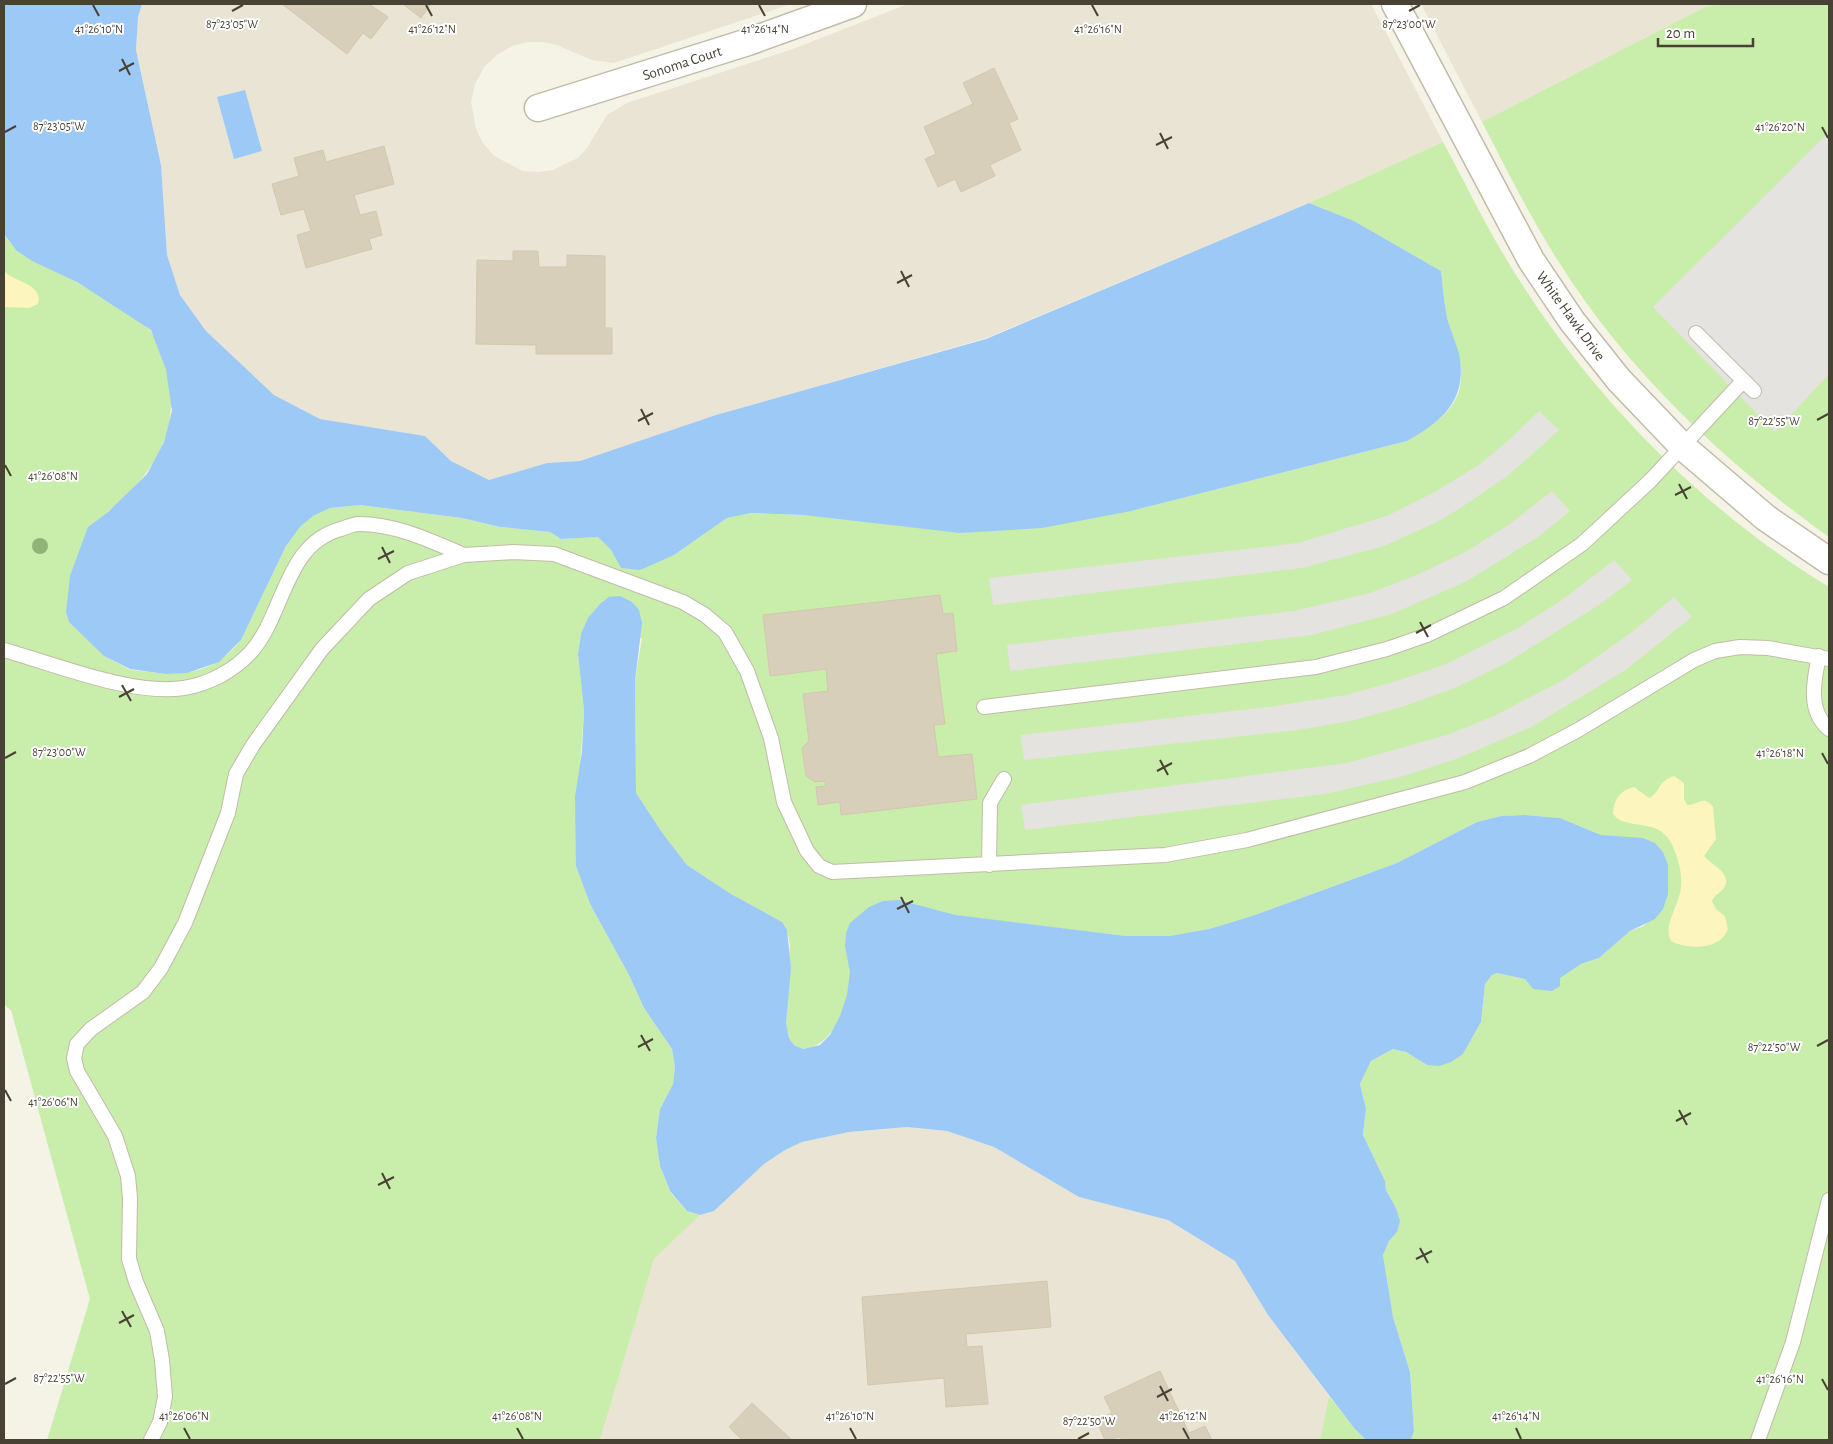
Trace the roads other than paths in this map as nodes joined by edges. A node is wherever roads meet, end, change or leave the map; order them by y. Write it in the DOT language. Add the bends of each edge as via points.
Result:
graph roads {
  1 [pos="853,4"];
  2 [pos="1395,4"];
  3 [pos="538,108"];
  4 [pos="1696,333"];
  5 [pos="1743,381"];
  6 [pos="1754,392"];
  7 [pos="1683,447"];
  8 [pos="464,555"];
  9 [pos="1829,562"];
  10 [pos="4,650"];
  11 [pos="1824,658"];
  12 [pos="984,708"];
  13 [pos="1829,729"];
  14 [pos="1004,778"];
  15 [pos="989,865"];
  16 [pos="1829,1200"];
  17 [pos="150,1440"];
  18 [pos="1758,1440"];
  1 -- 3 [label="street, Sonoma Court" via="748,42"];
  2 -- 7 [label="street, White Hawk Drive" via="1531,260 1572,321 1620,380"];
  4 -- 5 [label="lane"];
  5 -- 6 [label="lane"];
  5 -- 7 [label="lane"];
  7 -- 9 [label="street, White Hawk Drive" via="1766,518"];
  7 -- 12 [label="lane" via="1582,544 1504,598 1427,635 1368,655 1316,667"];
  8 -- 10 [label="lane" via="416,534 358,524 319,537 306,550 289,578 265,631 250,653 230,670 208,682 183,688 126,685"];
  8 -- 15 [label="lane" via="554,554 683,602 725,632 747,671 771,738 784,802 807,850 819,866 832,872"];
  8 -- 17 [label="lane" via="408,573 368,599 322,649 236,774 228,813 215,850 185,923 161,968 143,992 91,1029 77,1044 74,1058 77,1071 115,1136 128,1176 129,1259 157,1331 164,1397 160,1422"];
  11 -- 13 [label="lane" via="1814,697 1823,724"];
  11 -- 15 [label="lane" via="1768,648 1740,647 1715,652 1694,660 1529,756 1465,782 1321,822 1165,856"];
  14 -- 15 [label="lane" via="990,803"];
  16 -- 18 [label="lane" via="1793,1342"];
}
